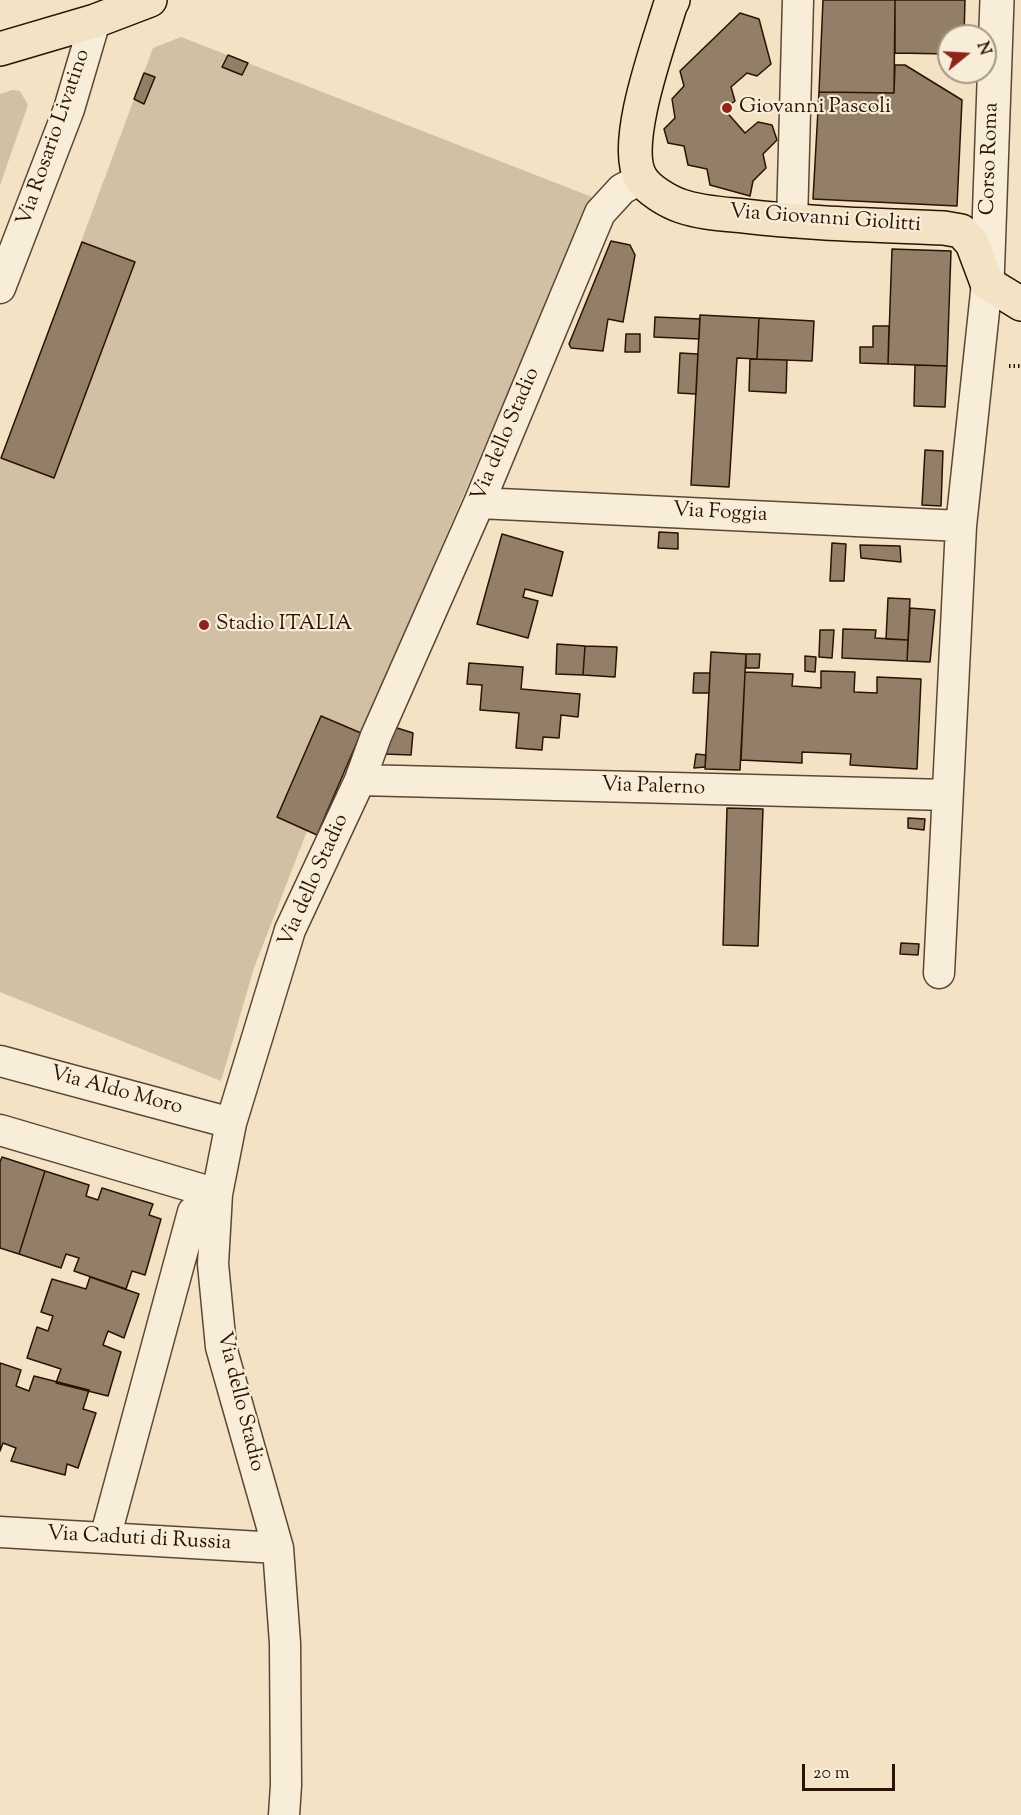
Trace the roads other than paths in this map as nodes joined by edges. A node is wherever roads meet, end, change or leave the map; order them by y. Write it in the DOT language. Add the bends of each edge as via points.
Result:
graph roads {
  1 [pos="150,0"];
  2 [pos="798,0"];
  3 [pos="997,0"];
  4 [pos="670,2"];
  5 [pos="95,21"];
  6 [pos="0,49"];
  7 [pos="641,179"];
  8 [pos="792,222"];
  9 [pos="987,283"];
  10 [pos="0,288"];
  11 [pos="1021,304"];
  12 [pos="478,503"];
  13 [pos="961,526"];
  14 [pos="360,780"];
  15 [pos="947,795"];
  16 [pos="939,973"];
  17 [pos="0,1061"];
  18 [pos="231,1123"];
  19 [pos="0,1130"];
  20 [pos="217,1194"];
  21 [pos="0,1532"];
  22 [pos="105,1538"];
  23 [pos="278,1548"];
  24 [pos="284,1815"];
  1 -- 5 [label="main road"];
  2 -- 8 [label="street"];
  3 -- 9 [label="street, Corso Roma"];
  4 -- 7 [label="main road" via="638,118 635,146"];
  5 -- 6 [label="main road"];
  5 -- 10 [label="street, Via Rosario Livatino" via="69,109"];
  7 -- 8 [label="main road, Via Giovanni Giolitti" via="663,198 683,207"];
  7 -- 12 [label="street, Via dello Stadio" via="622,189 600,213"];
  8 -- 9 [label="main road, Via Giovanni Giolitti" via="961,231 972,243"];
  9 -- 11 [label="main road"];
  9 -- 13 [label="street"];
  12 -- 13 [label="street, Via Foggia"];
  12 -- 14 [label="street, Via dello Stadio"];
  13 -- 15 [label="street"];
  14 -- 15 [label="street, Via Palerno"];
  14 -- 18 [label="street, Via dello Stadio" via="290,930"];
  15 -- 16 [label="street"];
  17 -- 18 [label="street, Via Aldo Moro"];
  18 -- 20 [label="street, Via dello Stadio"];
  19 -- 20 [label="street"];
  20 -- 22 [label="street" via="193,1212"];
  20 -- 23 [label="street, Via dello Stadio" via="213,1264 221,1347"];
  21 -- 22 [label="street, Via Caduti di Russia"];
  22 -- 23 [label="street, Via Caduti di Russia"];
  23 -- 24 [label="street, Via dello Stadio" via="285,1643"];
}
